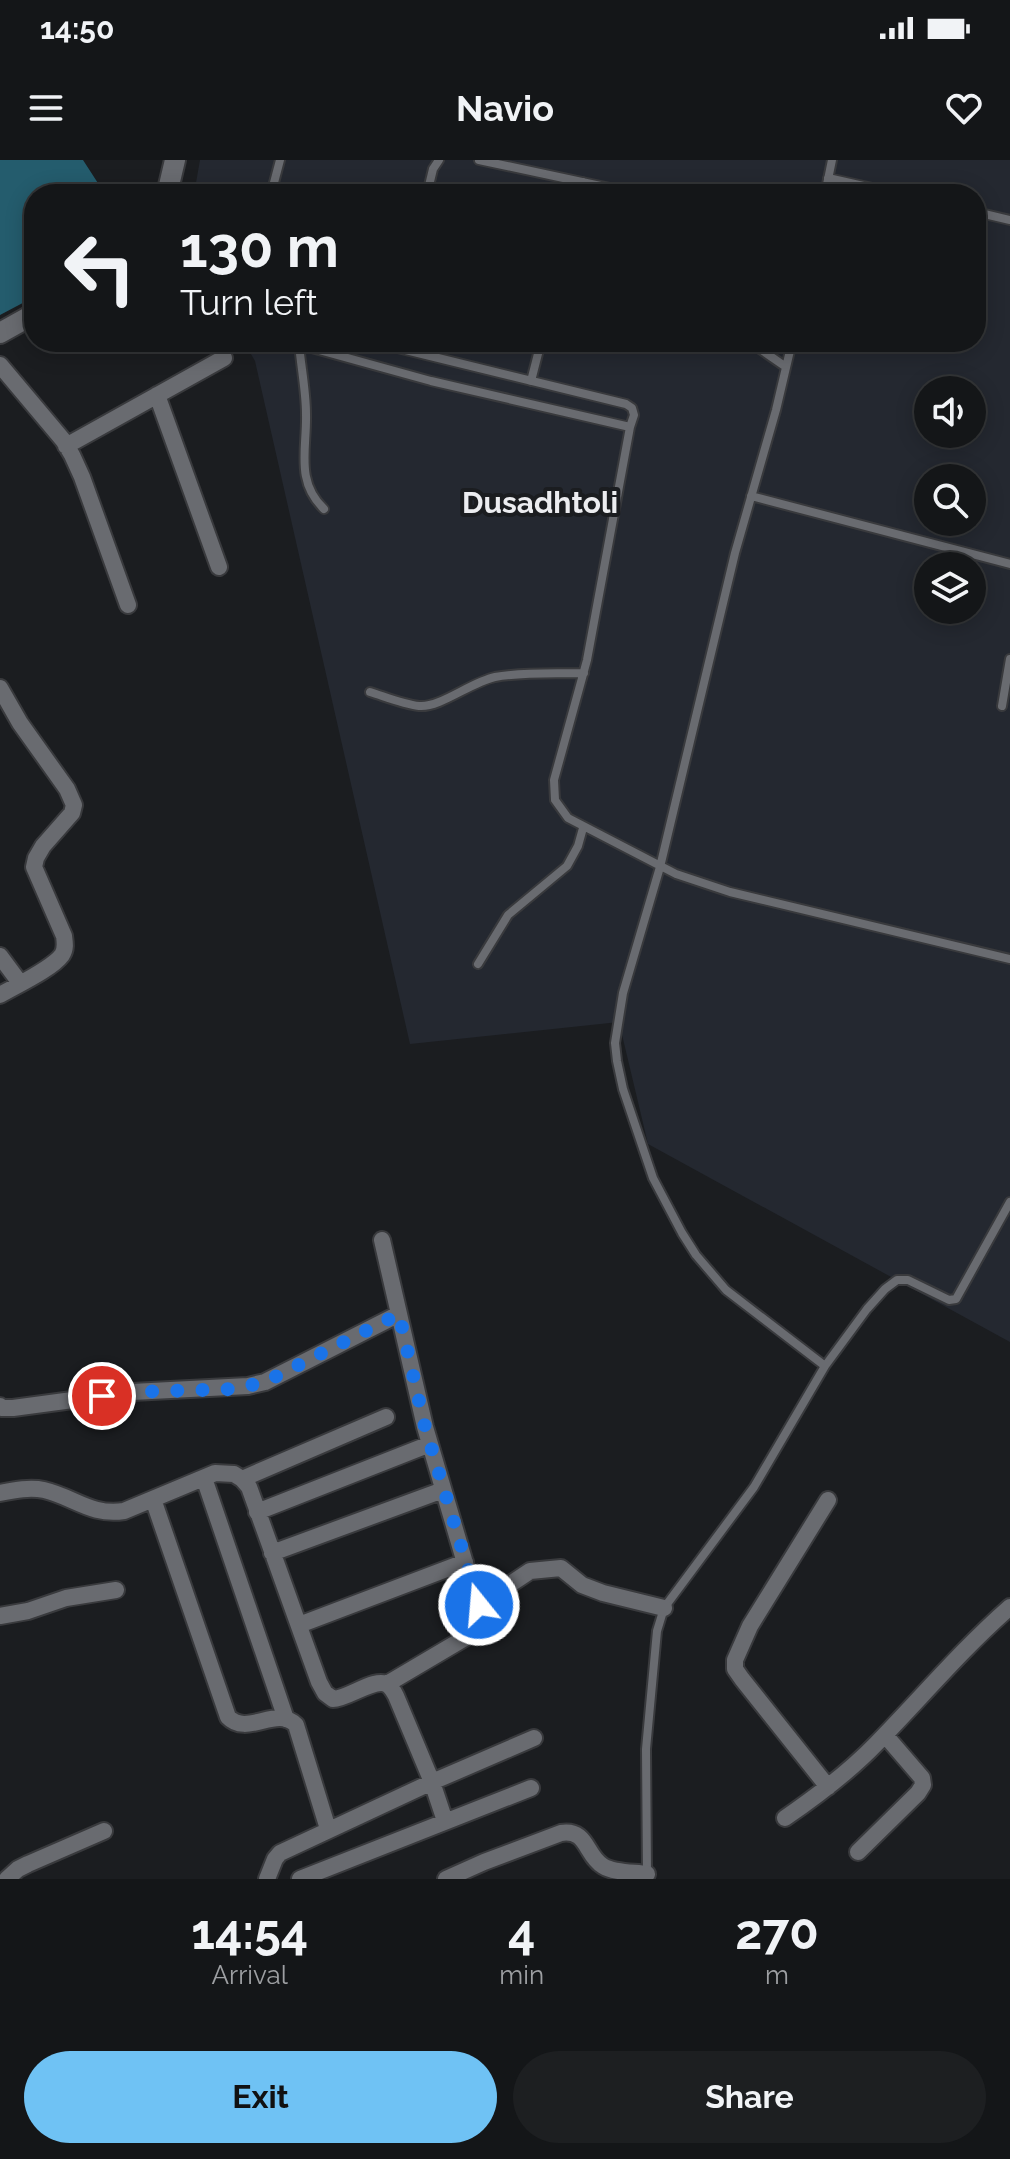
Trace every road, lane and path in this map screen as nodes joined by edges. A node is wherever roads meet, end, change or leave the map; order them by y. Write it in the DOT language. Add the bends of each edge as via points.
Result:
graph roads {
  1 [pos="175,160"];
  2 [pos="280,160"];
  3 [pos="439,160"];
  4 [pos="479,160"];
  5 [pos="832,160"];
  6 [pos="828,178"];
  7 [pos="583,182"];
  8 [pos="169,184"];
  9 [pos="274,184"];
  10 [pos="429,184"];
  11 [pos="592,184"];
  12 [pos="827,184"];
  13 [pos="855,184"];
  14 [pos="986,214"];
  15 [pos="1010,220"];
  16 [pos="24,320"];
  17 [pos="0,333"];
  18 [pos="296,352"];
  19 [pos="327,352"];
  20 [pos="420,352"];
  21 [pos="538,352"];
  22 [pos="764,352"];
  23 [pos="790,352"];
  24 [pos="224,358"];
  25 [pos="0,365"];
  26 [pos="786,367"];
  27 [pos="531,381"];
  28 [pos="157,395"];
  29 [pos="630,427"];
  30 [pos="66,446"];
  31 [pos="751,496"];
  32 [pos="324,509"];
  33 [pos="1010,564"];
  34 [pos="219,567"];
  35 [pos="128,605"];
  36 [pos="1010,659"];
  37 [pos="584,673"];
  38 [pos="370,692"];
  39 [pos="3,700"];
  40 [pos="1002,706"];
  41 [pos="583,828"];
  42 [pos="660,867"];
  43 [pos="0,956"];
  44 [pos="1010,959"];
  45 [pos="478,964"];
  46 [pos="20,983"];
  47 [pos="0,995"];
  48 [pos="1010,1202"];
  49 [pos="382,1240"];
  50 [pos="399,1314"];
  51 [pos="825,1366"];
  52 [pos="0,1406"];
  53 [pos="386,1417"];
  54 [pos="430,1444"];
  55 [pos="204,1478"];
  56 [pos="242,1479"];
  57 [pos="443,1490"];
  58 [pos="0,1493"];
  59 [pos="153,1499"];
  60 [pos="828,1500"];
  61 [pos="257,1512"];
  62 [pos="272,1553"];
  63 [pos="465,1562"];
  64 [pos="116,1590"];
  65 [pos="476,1596"];
  66 [pos="1010,1607"];
  67 [pos="664,1608"];
  68 [pos="0,1616"];
  69 [pos="299,1625"];
  70 [pos="387,1684"];
  71 [pos="286,1719"];
  72 [pos="885,1735"];
  73 [pos="534,1738"];
  74 [pos="432,1782"];
  75 [pos="828,1787"];
  76 [pos="531,1788"];
  77 [pos="785,1818"];
  78 [pos="445,1821"];
  79 [pos="328,1829"];
  80 [pos="104,1831"];
  81 [pos="858,1852"];
  82 [pos="647,1874"];
  83 [pos="7,1879"];
  84 [pos="267,1879"];
  85 [pos="300,1879"];
  86 [pos="446,1879"];
  1 -- 8 [label="street"];
  2 -- 9 [label="lane"];
  3 -- 10 [label="lane"];
  4 -- 7 [label="lane"];
  5 -- 6 [label="lane"];
  6 -- 12 [label="lane"];
  6 -- 13 [label="lane"];
  7 -- 11 [label="lane"];
  14 -- 15 [label="lane"];
  16 -- 17 [label="street"];
  18 -- 32 [label="lane" via="306,413 304,466 313,498"];
  19 -- 29 [label="lane"];
  20 -- 27 [label="lane"];
  21 -- 27 [label="lane"];
  22 -- 26 [label="lane"];
  23 -- 26 [label="lane"];
  24 -- 28 [label="street"];
  25 -- 30 [label="street"];
  26 -- 31 [label="lane"];
  27 -- 29 [label="lane" via="630,406"];
  28 -- 30 [label="street"];
  28 -- 34 [label="street"];
  29 -- 37 [label="lane"];
  30 -- 35 [label="street"];
  31 -- 33 [label="lane"];
  31 -- 42 [label="lane"];
  36 -- 40 [label="lane"];
  37 -- 38 [label="lane" via="500,676 421,706"];
  37 -- 41 [label="lane" via="553,790 560,811"];
  39 -- 46 [label="street" via="74,805 34,867 65,948 50,965"];
  41 -- 42 [label="lane"];
  41 -- 45 [label="lane" via="567,866 508,915"];
  42 -- 44 [label="lane" via="730,892"];
  42 -- 51 [label="lane" via="618,1021 615,1043 623,1089 653,1178 696,1255 726,1290"];
  43 -- 46 [label="street"];
  46 -- 47 [label="street"];
  48 -- 51 [label="lane" via="956,1299 897,1280 867,1309"];
  49 -- 50 [label="street"];
  50 -- 52 [label="street" via="248,1386"];
  50 -- 54 [label="street"];
  51 -- 67 [label="lane" via="754,1487"];
  53 -- 56 [label="street"];
  54 -- 57 [label="street"];
  54 -- 61 [label="street"];
  55 -- 56 [label="street" via="225,1472"];
  55 -- 59 [label="street"];
  55 -- 71 [label="street"];
  56 -- 61 [label="street"];
  57 -- 62 [label="street"];
  57 -- 63 [label="street"];
  58 -- 59 [label="street" via="32,1488 112,1513"];
  59 -- 71 [label="street" via="228,1717 242,1725"];
  60 -- 75 [label="street" via="750,1626 735,1669"];
  61 -- 62 [label="street"];
  62 -- 69 [label="street"];
  63 -- 65 [label="street"];
  63 -- 69 [label="street"];
  64 -- 68 [label="street"];
  65 -- 67 [label="street" via="506,1587 530,1571 561,1568 582,1585"];
  65 -- 70 [label="street" via="480,1629"];
  66 -- 72 [label="street"];
  67 -- 82 [label="lane" via="657,1631 646,1749"];
  69 -- 70 [label="street" via="319,1682 333,1699"];
  70 -- 74 [label="street"];
  71 -- 79 [label="street" via="296,1725"];
  72 -- 75 [label="street"];
  72 -- 81 [label="street" via="923,1785"];
  73 -- 74 [label="street"];
  74 -- 78 [label="street"];
  74 -- 79 [label="street"];
  75 -- 77 [label="street"];
  76 -- 78 [label="street"];
  78 -- 85 [label="street"];
  79 -- 84 [label="street" via="280,1853"];
  80 -- 83 [label="street" via="28,1864"];
  82 -- 86 [label="street" via="608,1869 571,1831"];
}
